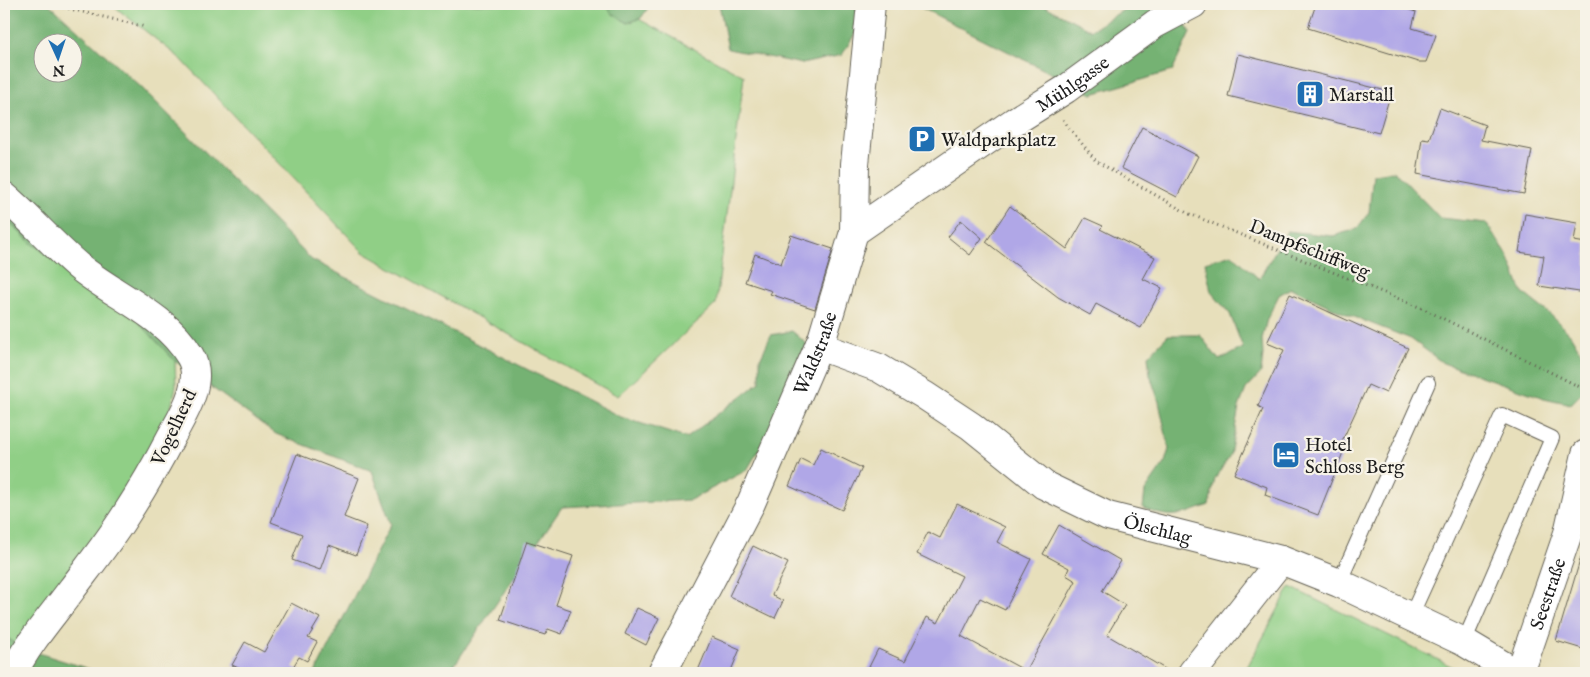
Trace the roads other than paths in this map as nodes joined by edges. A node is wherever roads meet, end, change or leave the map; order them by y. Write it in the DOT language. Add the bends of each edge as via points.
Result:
graph roads {
  1 [pos="871,4"];
  2 [pos="1193,4"];
  3 [pos="4,196"];
  4 [pos="854,232"];
  5 [pos="819,346"];
  6 [pos="1428,383"];
  7 [pos="1586,454"];
  8 [pos="1281,560"];
  9 [pos="1339,584"];
  10 [pos="1410,618"];
  11 [pos="1464,642"];
  12 [pos="13,673"];
  13 [pos="662,673"];
  14 [pos="1192,673"];
  15 [pos="1518,673"];
  1 -- 4 [label="street, Waldstraße" via="855,164"];
  2 -- 4 [label="street, Mühlgasse" via="1155,24 1066,89"];
  3 -- 12 [label="street, Vogelherd" via="80,268 152,316 192,358 195,374 187,405 150,476"];
  4 -- 5 [label="street, Waldstraße"];
  5 -- 8 [label="street, Ölschlag" via="879,368 970,426 1044,485 1108,516"];
  5 -- 13 [label="street, Waldstraße" via="751,503"];
  6 -- 9 [label="lane"];
  7 -- 15 [label="street, Seestraße" via="1568,533"];
  8 -- 9 [label="street, Ölschlag"];
  8 -- 14 [label="street"];
  9 -- 10 [label="street, Ölschlag"];
  10 -- 11 [label="street, Ölschlag"];
  10 -- 11 [label="lane" via="1502,415 1552,438"];
  11 -- 15 [label="street, Ölschlag"];
}
